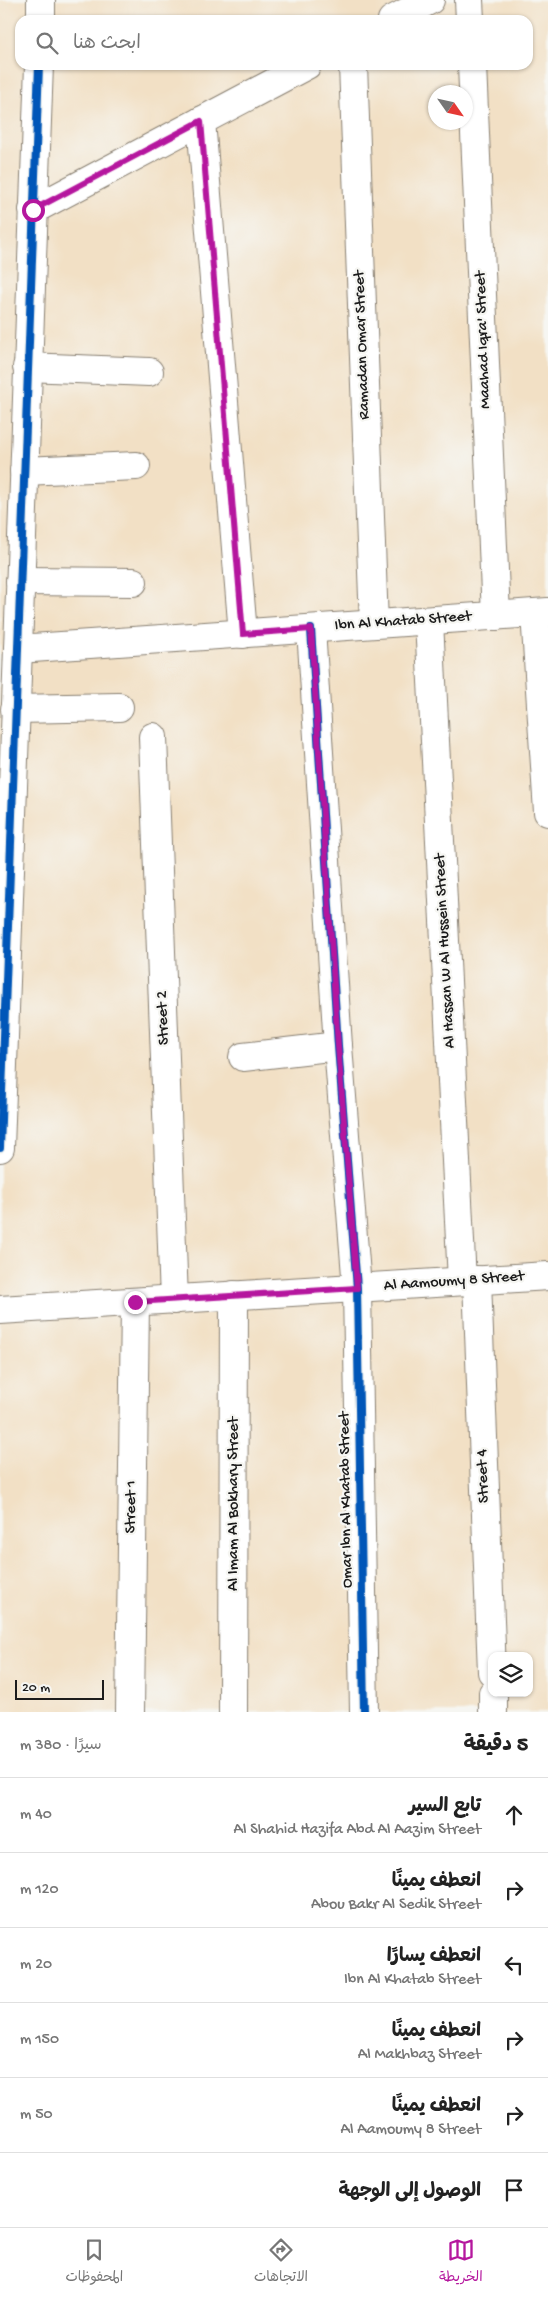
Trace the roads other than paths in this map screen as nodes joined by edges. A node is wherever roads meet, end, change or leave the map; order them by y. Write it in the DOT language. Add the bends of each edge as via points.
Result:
graph roads {
  1 [pos="41,0"];
  2 [pos="430,0"];
  3 [pos="469,0"];
  4 [pos="40,15"];
  5 [pos="402,15"];
  6 [pos="470,15"];
  7 [pos="39,70"];
  8 [pos="298,70"];
  9 [pos="353,70"];
  10 [pos="472,70"];
  11 [pos="201,121"];
  12 [pos="33,210"];
  13 [pos="27,367"];
  14 [pos="149,372"];
  15 [pos="136,466"];
  16 [pos="24,470"];
  17 [pos="20,581"];
  18 [pos="133,582"];
  19 [pos="541,613"];
  20 [pos="496,616"];
  21 [pos="430,621"];
  22 [pos="374,624"];
  23 [pos="311,629"];
  24 [pos="243,634"];
  25 [pos="18,649"];
  26 [pos="119,707"];
  27 [pos="15,709"];
  28 [pos="153,737"];
  29 [pos="548,812"];
  30 [pos="338,1046"];
  31 [pos="243,1057"];
  32 [pos="0,1148"];
  33 [pos="548,1276"];
  34 [pos="470,1280"];
  35 [pos="357,1288"];
  36 [pos="234,1295"];
  37 [pos="174,1300"];
  38 [pos="135,1302"];
  39 [pos="0,1310"];
  40 [pos="491,1652"];
  41 [pos="493,1697"];
  42 [pos="130,1712"];
  43 [pos="233,1712"];
  44 [pos="364,1712"];
  45 [pos="493,1712"];
  1 -- 4 [label="street"];
  2 -- 5 [label="street"];
  3 -- 6 [label="street"];
  7 -- 12 [label="street"];
  8 -- 11 [label="street"];
  9 -- 22 [label="street, Ramadan Omar Street"];
  10 -- 20 [label="street, Maahad Iqra' Street"];
  11 -- 12 [label="street"];
  11 -- 24 [label="street"];
  12 -- 13 [label="street"];
  13 -- 14 [label="street"];
  13 -- 16 [label="street"];
  15 -- 16 [label="street"];
  16 -- 17 [label="street"];
  17 -- 18 [label="street"];
  17 -- 25 [label="street"];
  19 -- 20 [label="street, Ibn Al Khatab Street"];
  19 -- 29 [label="street"];
  20 -- 21 [label="street, Ibn Al Khatab Street"];
  21 -- 22 [label="street, Ibn Al Khatab Street"];
  21 -- 34 [label="street, Al Hassan W Al Hussein Street"];
  22 -- 23 [label="street, Ibn Al Khatab Street"];
  23 -- 24 [label="street, Ibn Al Khatab Street"];
  23 -- 30 [label="street, Omar Ibn Al Khatab Street"];
  24 -- 25 [label="street, Ibn Al Khatab Street"];
  25 -- 27 [label="street"];
  26 -- 27 [label="street"];
  27 -- 32 [label="street"];
  28 -- 37 [label="street, Street 2"];
  30 -- 31 [label="street"];
  30 -- 35 [label="street, Omar Ibn Al Khatab Street"];
  33 -- 34 [label="street, Al Aamoumy 8 Street"];
  34 -- 35 [label="street, Al Aamoumy 8 Street"];
  34 -- 40 [label="street, Street 4"];
  35 -- 36 [label="street, Al Aamoumy 8 Street"];
  35 -- 44 [label="street, Omar Ibn Al Khatab Street"];
  36 -- 37 [label="street, Al Aamoumy 8 Street"];
  36 -- 43 [label="street, Al Imam Al Bokhary Street"];
  37 -- 38 [label="street, Al Aamoumy 8 Street"];
  38 -- 39 [label="street, Al Aamoumy 8 Street"];
  38 -- 42 [label="street, Street 1"];
  41 -- 45 [label="street"];
}
